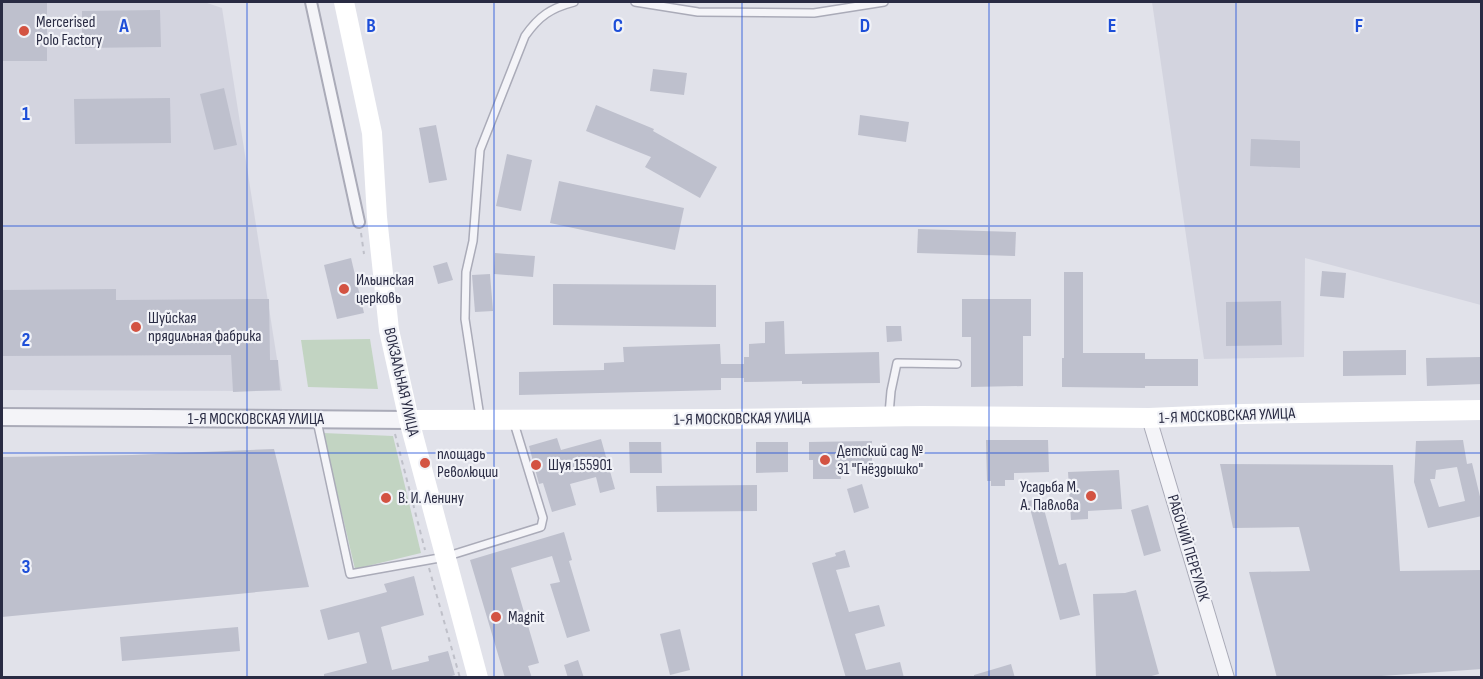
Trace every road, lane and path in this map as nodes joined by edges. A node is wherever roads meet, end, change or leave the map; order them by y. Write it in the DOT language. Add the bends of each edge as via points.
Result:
graph roads {
  1 [pos="574,2"];
  2 [pos="635,2"];
  3 [pos="884,2"];
  4 [pos="346,5"];
  5 [pos="312,7"];
  6 [pos="359,222"];
  7 [pos="957,364"];
  8 [pos="1482,410"];
  9 [pos="2,417"];
  10 [pos="889,417"];
  11 [pos="1149,418"];
  12 [pos="316,419"];
  13 [pos="514,420"];
  14 [pos="400,421"];
  15 [pos="481,421"];
  16 [pos="436,558"];
  17 [pos="460,678"];
  18 [pos="478,678"];
  19 [pos="1227,678"];
  1 -- 15 [label="lane" via="536,20 525,36 480,150 473,241 466,272 465,319"];
  2 -- 3 [label="lane" via="698,12 814,13"];
  4 -- 14 [label="main road, ВОКЗАЛЬНАЯ УЛИЦА" via="372,133 377,217"];
  5 -- 6 [label="street"];
  7 -- 10 [label="lane" via="897,363"];
  8 -- 11 [label="main road, 1-Я МОСКОВСКАЯ УЛИЦА"];
  9 -- 12 [label="street, 1-Я МОСКОВСКАЯ УЛИЦА"];
  10 -- 11 [label="main road, 1-Я МОСКОВСКАЯ УЛИЦА"];
  10 -- 13 [label="main road, 1-Я МОСКОВСКАЯ УЛИЦА"];
  11 -- 19 [label="street, РАБОЧИЙ ПЕРЕУЛОК"];
  12 -- 14 [label="street, 1-Я МОСКОВСКАЯ УЛИЦА"];
  12 -- 16 [label="lane" via="350,574"];
  13 -- 15 [label="main road, 1-Я МОСКОВСКАЯ УЛИЦА"];
  13 -- 16 [label="lane" via="542,524 535,530"];
  14 -- 15 [label="main road, 1-Я МОСКОВСКАЯ УЛИЦА"];
  14 -- 16 [label="main road, ВОКЗАЛЬНАЯ УЛИЦА"];
  14 -- 16 [label="path"];
  16 -- 17 [label="path"];
  16 -- 18 [label="main road, ВОКЗАЛЬНАЯ УЛИЦА"];
}
